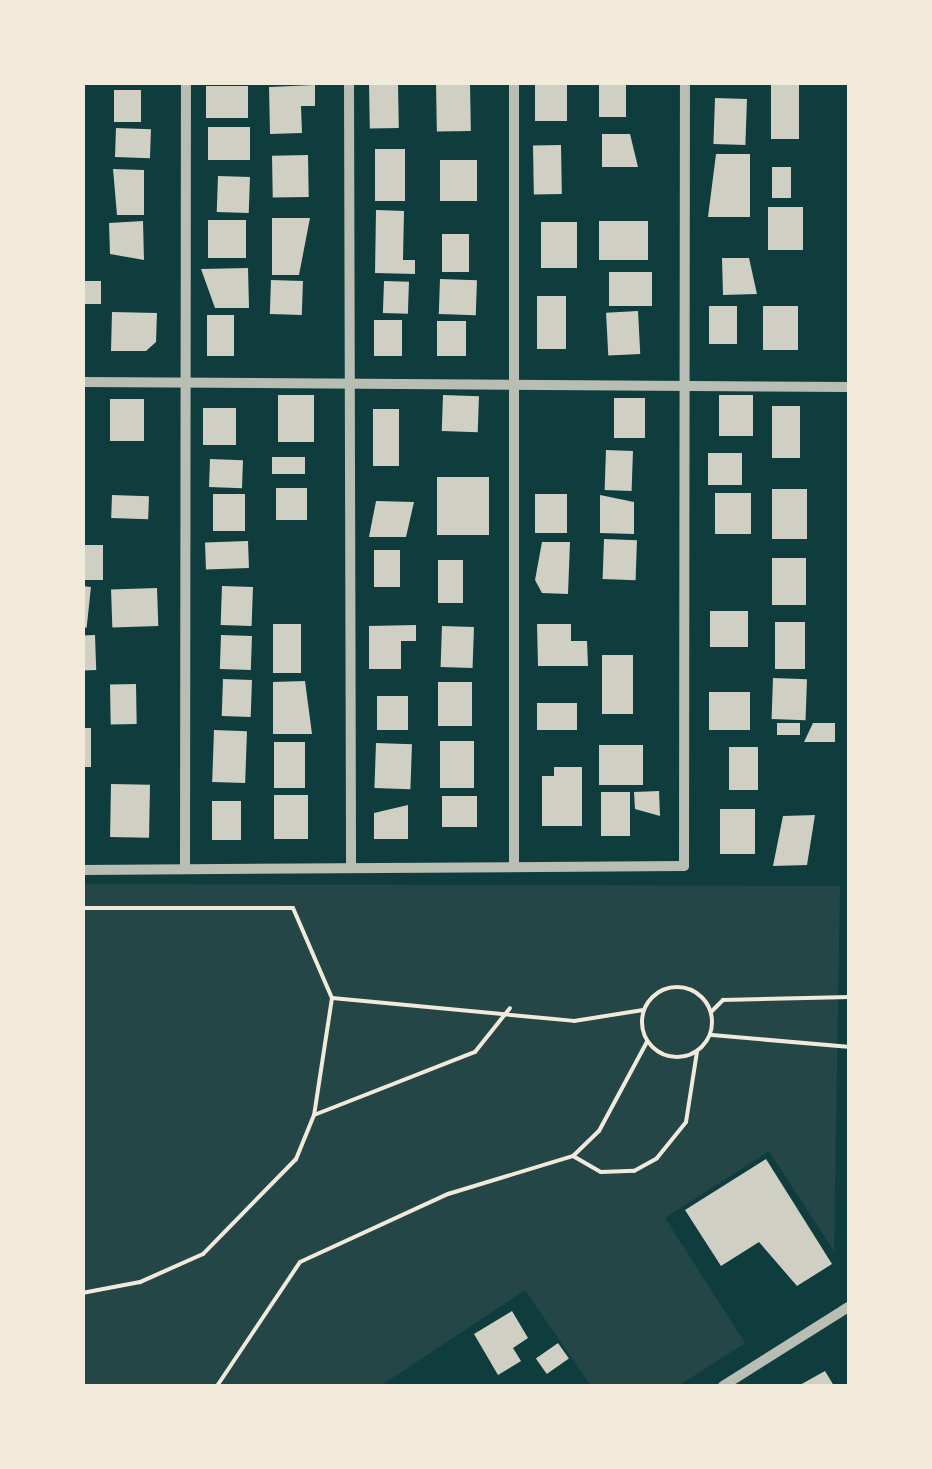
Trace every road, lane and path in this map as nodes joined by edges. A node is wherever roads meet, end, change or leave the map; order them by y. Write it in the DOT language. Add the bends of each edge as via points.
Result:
graph roads {
  1 [pos="186,82"];
  2 [pos="349,82"];
  3 [pos="514,82"];
  4 [pos="685,82"];
  5 [pos="514,380"];
  6 [pos="82,382"];
  7 [pos="186,382"];
  8 [pos="348,382"];
  9 [pos="688,382"];
  10 [pos="850,387"];
  11 [pos="514,866"];
  12 [pos="350,867"];
  13 [pos="186,868"];
  14 [pos="82,870"];
  15 [pos="82,908"];
  16 [pos="850,997"];
  17 [pos="332,998"];
  18 [pos="510,1008"];
  19 [pos="643,1010"];
  20 [pos="711,1012"];
  21 [pos="710,1034"];
  22 [pos="648,1042"];
  23 [pos="850,1046"];
  24 [pos="697,1052"];
  25 [pos="314,1115"];
  26 [pos="574,1156"];
  27 [pos="82,1293"];
  28 [pos="850,1306"];
  29 [pos="743,1381"];
  30 [pos="216,1386"];
  31 [pos="723,1386"];
  1 -- 7 [label="street"];
  2 -- 8 [label="street"];
  3 -- 5 [label="street"];
  4 -- 9 [label="street"];
  5 -- 8 [label="street"];
  5 -- 9 [label="street"];
  5 -- 11 [label="street"];
  6 -- 7 [label="street"];
  7 -- 8 [label="street"];
  7 -- 13 [label="street"];
  8 -- 12 [label="street"];
  9 -- 10 [label="street"];
  9 -- 11 [label="street" via="684,866"];
  11 -- 12 [label="street"];
  12 -- 13 [label="street"];
  13 -- 14 [label="street"];
  15 -- 17 [label="path" via="293,908"];
  16 -- 20 [label="path" via="723,1000"];
  17 -- 18 [label="path"];
  17 -- 25 [label="path"];
  18 -- 19 [label="path" via="574,1021"];
  18 -- 25 [label="path" via="475,1052"];
  19 -- 20 [label="path" via="656,993 678,986"];
  19 -- 22 [label="path"];
  20 -- 21 [label="path"];
  21 -- 23 [label="path"];
  21 -- 24 [label="path"];
  22 -- 24 [label="path" via="665,1056"];
  22 -- 26 [label="path" via="599,1131"];
  24 -- 26 [label="path" via="686,1122 657,1158 634,1172 601,1172"];
  25 -- 27 [label="path" via="296,1159 203,1254 140,1282"];
  26 -- 30 [label="path" via="336,1238 300,1262"];
  28 -- 29 [label="street"];
  29 -- 31 [label="street"];
}
